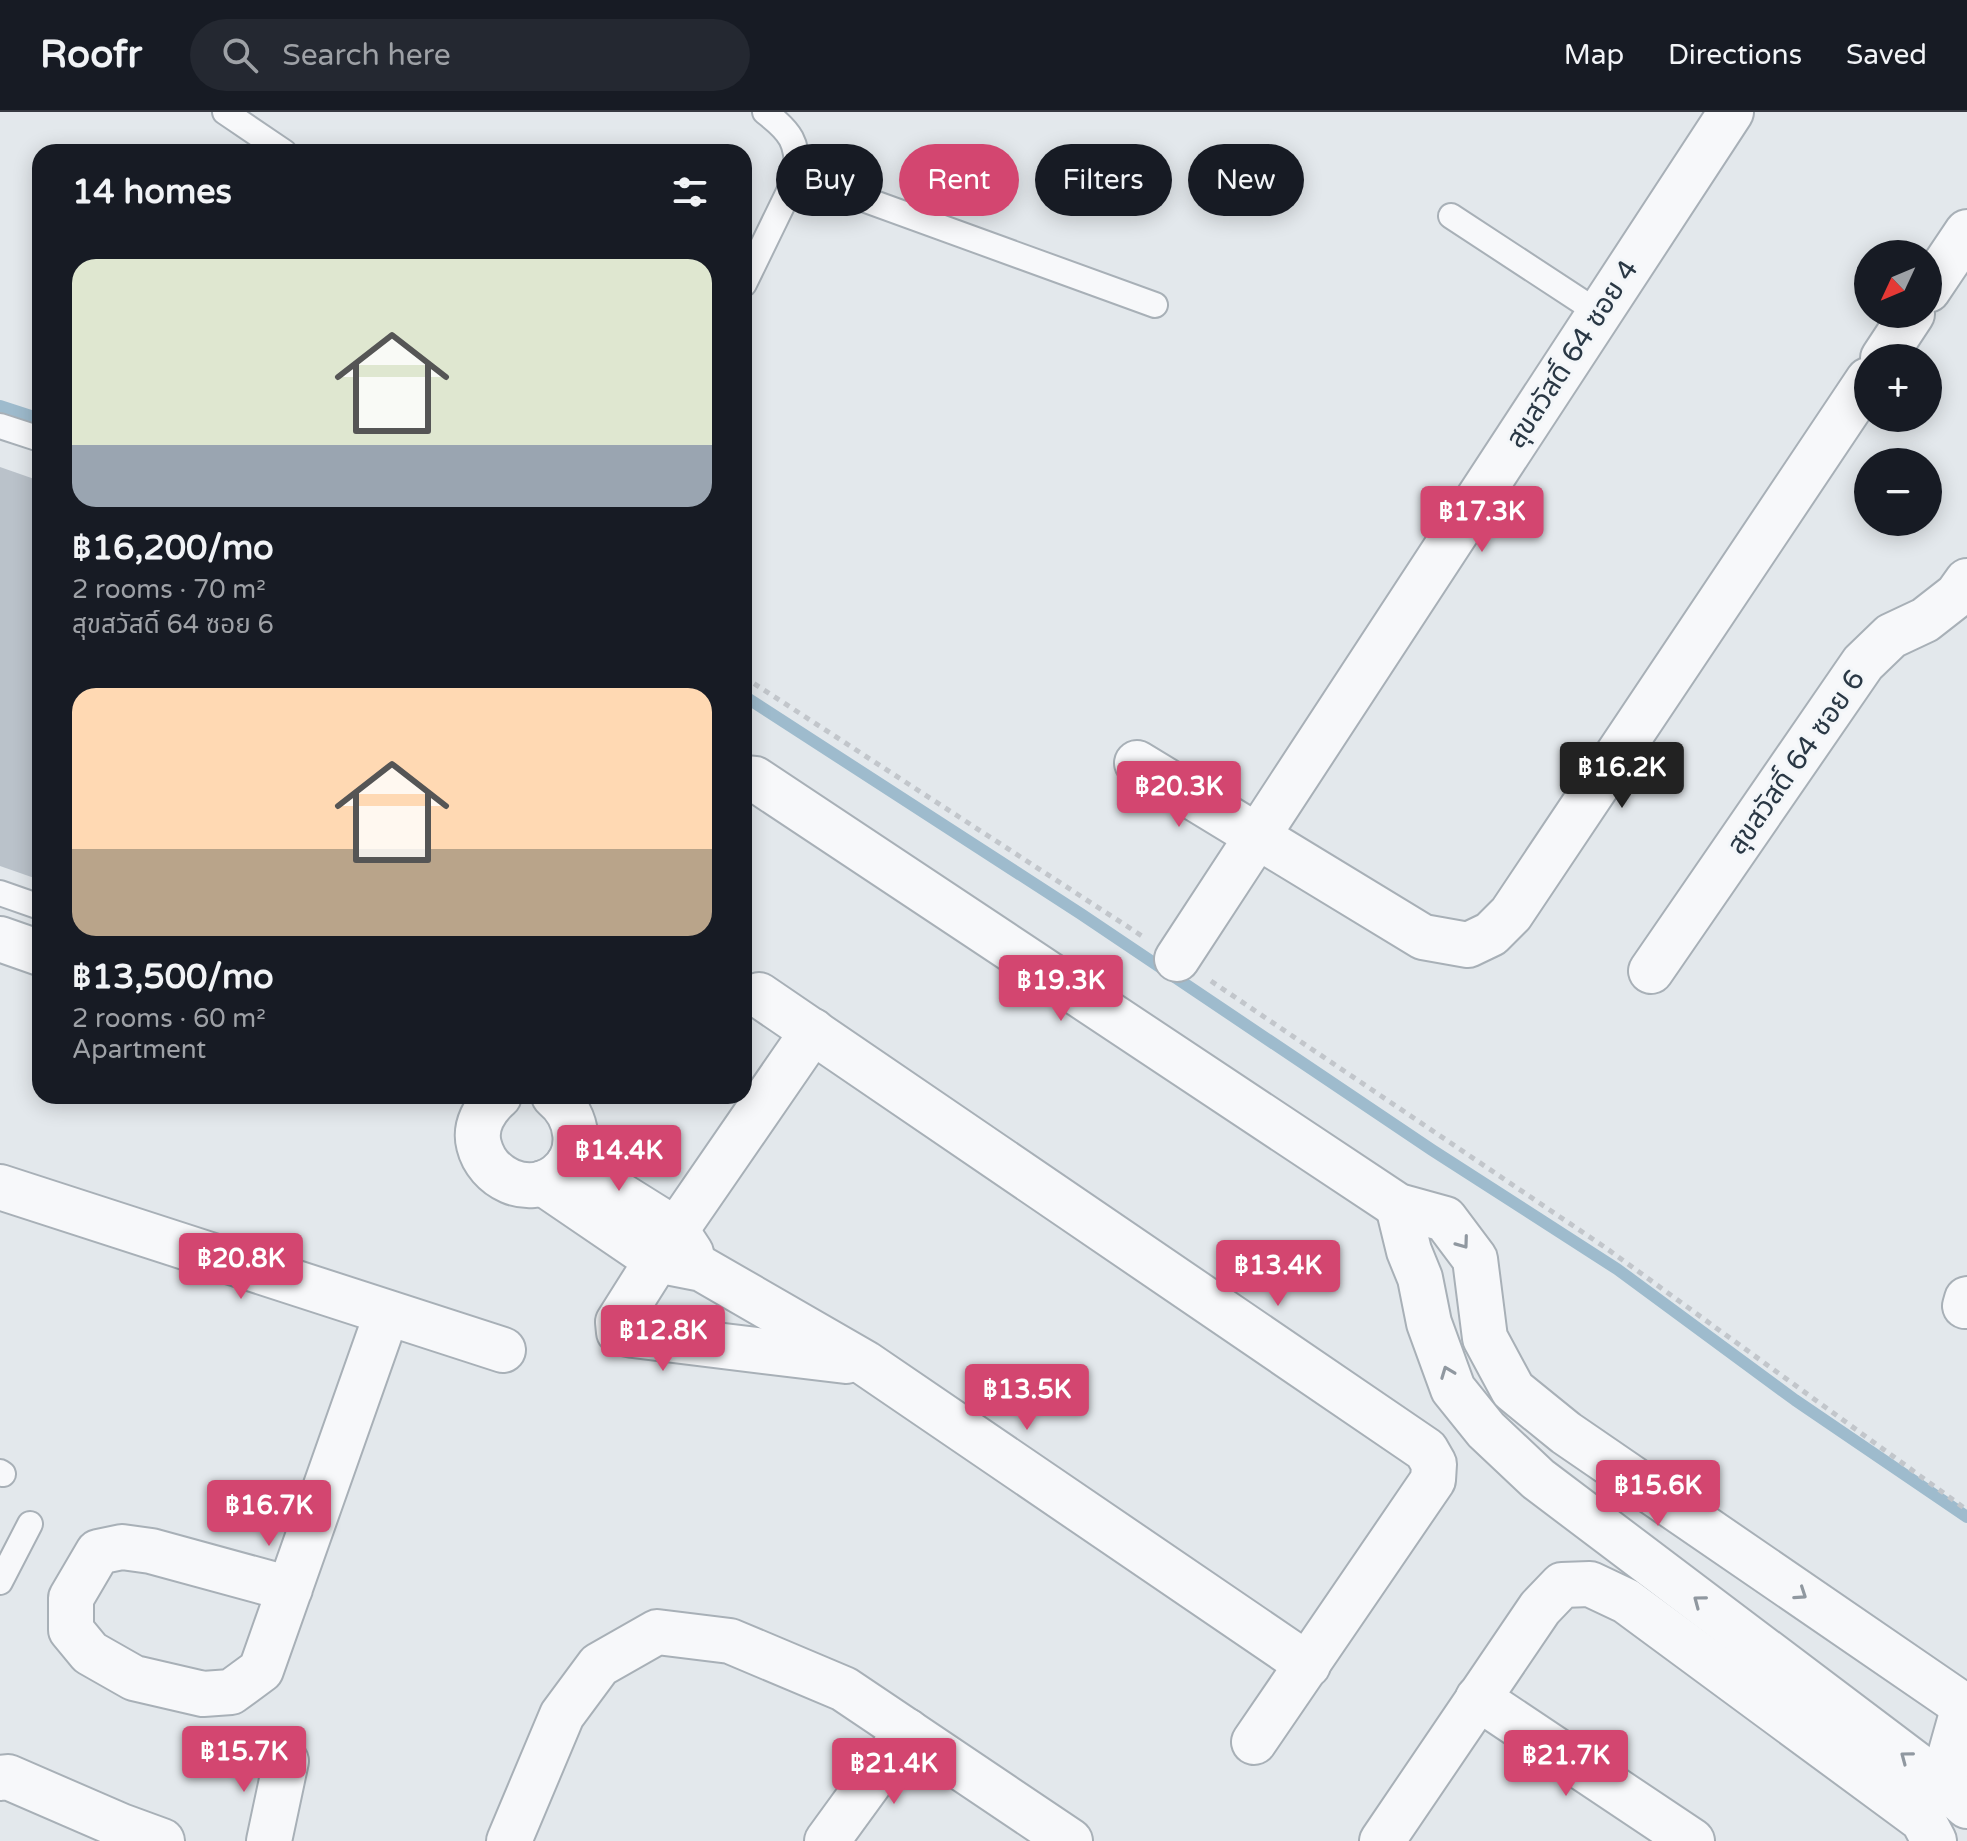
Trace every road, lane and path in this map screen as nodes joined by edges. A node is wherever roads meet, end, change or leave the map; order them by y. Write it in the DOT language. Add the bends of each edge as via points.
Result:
graph roads {
  1 [pos="225,112"];
  2 [pos="765,112"];
  3 [pos="1731,112"];
  4 [pos="272,144"];
  5 [pos="795,144"];
  6 [pos="883,206"];
  7 [pos="777,216"];
  8 [pos="1451,216"];
  9 [pos="1967,232"];
  10 [pos="752,268"];
  11 [pos="1942,269"];
  12 [pos="1155,305"];
  13 [pos="1599,313"];
  14 [pos="1854,401"];
  15 [pos="0,426"];
  16 [pos="32,436"];
  17 [pos="1967,581"];
  18 [pos="752,682"];
  19 [pos="1137,763"];
  20 [pos="752,779"];
  21 [pos="1256,837"];
  22 [pos="0,893"];
  23 [pos="32,904"];
  24 [pos="0,939"];
  25 [pos="32,950"];
  26 [pos="1177,959"];
  27 [pos="1651,971"];
  28 [pos="759,995"];
  29 [pos="813,1031"];
  30 [pos="480,1104"];
  31 [pos="564,1104"];
  32 [pos="556,1173"];
  33 [pos="0,1187"];
  34 [pos="1398,1206"];
  35 [pos="666,1245"];
  36 [pos="387,1313"];
  37 [pos="503,1350"];
  38 [pos="865,1363"];
  39 [pos="1513,1390"];
  40 [pos="1486,1430"];
  41 [pos="1967,1510"];
  42 [pos="30,1524"];
  43 [pos="0,1582"];
  44 [pos="290,1589"];
  45 [pos="1308,1665"];
  46 [pos="1478,1698"];
  47 [pos="1966,1707"];
  48 [pos="907,1731"];
  49 [pos="1254,1742"];
  50 [pos="286,1761"];
  51 [pos="0,1778"];
  52 [pos="1955,1795"];
  53 [pos="118,1834"];
  54 [pos="1392,1838"];
  55 [pos="162,1841"];
  56 [pos="269,1841"];
  57 [pos="509,1841"];
  58 [pos="827,1841"];
  59 [pos="1070,1841"];
  60 [pos="1692,1841"];
  61 [pos="1934,1841"];
  1 -- 4 [label="lane"];
  2 -- 5 [label="lane"];
  3 -- 13 [label="street, สุขสวัสดิ์ 64 ซอย 4"];
  6 -- 12 [label="lane"];
  7 -- 10 [label="lane"];
  8 -- 13 [label="lane"];
  9 -- 11 [label="street"];
  13 -- 21 [label="street, สุขสวัสดิ์ 64 ซอย 4"];
  14 -- 21 [label="street" via="1511,914 1491,934 1468,945 1423,937"];
  15 -- 16 [label="lane"];
  17 -- 27 [label="street, สุขสวัสดิ์ 64 ซอย 6" via="1957,595 1925,620 1891,636 1863,663"];
  18 -- 26 [label="path"];
  19 -- 21 [label="street"];
  20 -- 34 [label="street"];
  21 -- 26 [label="street, สุขสวัสดิ์ 64 ซอย 4"];
  22 -- 23 [label="lane"];
  24 -- 25 [label="street"];
  26 -- 41 [label="path" via="1606,1248"];
  28 -- 29 [label="street"];
  29 -- 35 [label="street"];
  29 -- 45 [label="street" via="1426,1450 1434,1464 1433,1480"];
  30 -- 32 [label="street" via="478,1140 493,1172 526,1185"];
  31 -- 32 [label="street" via="573,1119 575,1148"];
  32 -- 35 [label="street"];
  33 -- 36 [label="street"];
  34 -- 39 [label="street, one-way" via="1445,1219 1475,1259 1485,1338"];
  40 -- 34 [label="street, one-way" via="1453,1389"];
  35 -- 38 [label="street"];
  35 -- 38 [label="street" via="618,1322 619,1332"];
  36 -- 37 [label="street"];
  36 -- 44 [label="street"];
  38 -- 45 [label="street"];
  39 -- 40 [label="street"];
  39 -- 47 [label="street, one-way" via="1566,1433"];
  52 -- 40 [label="street, one-way" via="1538,1479"];
  42 -- 43 [label="lane"];
  44 -- 44 [label="street" via="261,1670 231,1692 203,1694 134,1678 90,1653 71,1630 71,1598 98,1552 122,1547"];
  45 -- 49 [label="street"];
  46 -- 54 [label="street"];
  46 -- 60 [label="street"];
  46 -- 61 [label="street" via="1562,1585 1590,1584 1626,1601 1923,1820"];
  47 -- 52 [label="street"];
  48 -- 57 [label="street" via="844,1689 730,1641 657,1632 599,1665 562,1715"];
  48 -- 58 [label="street"];
  48 -- 59 [label="street"];
  50 -- 56 [label="street"];
  51 -- 53 [label="street" via="8,1777"];
  53 -- 55 [label="street"];
}
